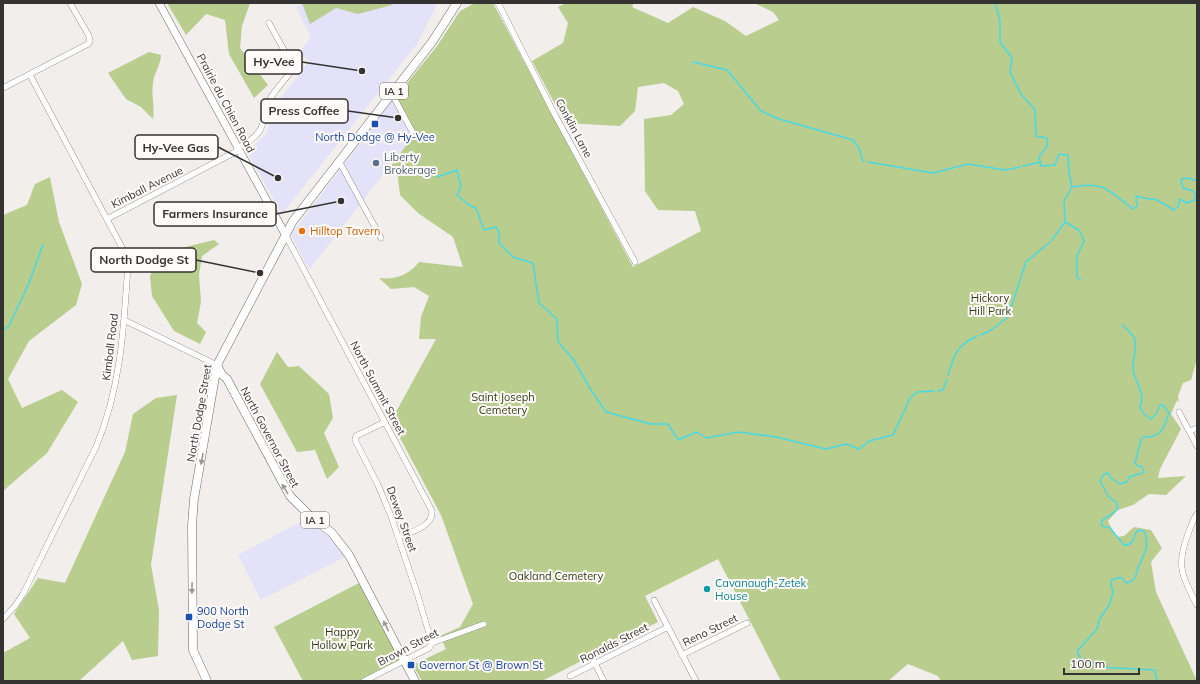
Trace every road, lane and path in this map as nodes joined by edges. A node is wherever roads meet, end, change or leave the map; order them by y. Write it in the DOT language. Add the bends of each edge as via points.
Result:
graph roads {
  1 [pos="70,3"];
  2 [pos="159,3"];
  3 [pos="457,3"];
  4 [pos="498,3"];
  5 [pos="269,23"];
  6 [pos="30,75"];
  7 [pos="3,88"];
  8 [pos="392,94"];
  9 [pos="412,131"];
  10 [pos="238,149"];
  11 [pos="339,161"];
  12 [pos="107,218"];
  13 [pos="285,234"];
  14 [pos="380,238"];
  15 [pos="635,262"];
  16 [pos="124,320"];
  17 [pos="223,355"];
  18 [pos="217,365"];
  19 [pos="227,379"];
  20 [pos="214,386"];
  21 [pos="1179,412"];
  22 [pos="385,422"];
  23 [pos="1197,428"];
  24 [pos="1190,431"];
  25 [pos="1197,446"];
  26 [pos="1197,514"];
  27 [pos="398,537"];
  28 [pos="654,600"];
  29 [pos="1197,605"];
  30 [pos="3,619"];
  31 [pos="747,623"];
  32 [pos="484,624"];
  33 [pos="668,627"];
  34 [pos="432,643"];
  35 [pos="682,655"];
  36 [pos="591,656"];
  37 [pos="404,660"];
  38 [pos="595,664"];
  39 [pos="570,676"];
  40 [pos="207,681"];
  41 [pos="364,681"];
  42 [pos="415,681"];
  43 [pos="604,681"];
  44 [pos="696,681"];
  1 -- 6 [label="street" via="90,41"];
  2 -- 10 [label="street, Prairie du Chien Road"];
  3 -- 8 [label="main road, North Dodge Street / IA 1" via="432,42"];
  4 -- 15 [label="street, Conklin Lane"];
  5 -- 10 [label="street, Kimball Avenue" via="294,68 269,100 263,113 263,124 258,132 252,140"];
  6 -- 7 [label="street"];
  6 -- 12 [label="street, Kimball Road"];
  8 -- 9 [label="street"];
  8 -- 11 [label="main road, North Dodge Street / IA 1"];
  10 -- 12 [label="street, Kimball Avenue"];
  10 -- 13 [label="street, Prairie du Chien Road"];
  11 -- 13 [label="main road, North Dodge Street / IA 1"];
  11 -- 14 [label="street"];
  12 -- 16 [label="street, Kimball Road" via="128,262"];
  13 -- 17 [label="main road, North Dodge Street / IA 1"];
  13 -- 22 [label="street, North Summit Street"];
  16 -- 18 [label="street, North Governor Street"];
  16 -- 30 [label="street, Kimball Road" via="118,374 100,437 23,594"];
  17 -- 18 [label="main road, North Dodge Street / IA 1"];
  17 -- 19 [label="main road"];
  18 -- 19 [label="main road, North Governor Street / IA 1"];
  18 -- 20 [label="main road, North Dodge Street / IA 1"];
  19 -- 20 [label="main road" via="219,380"];
  37 -- 19 [label="main road, North Governor Street / IA 1, one-way" via="349,555 332,533 298,505 287,492"];
  20 -- 40 [label="main road, North Dodge Street / IA 1, one-way" via="194,499 192,525 192,650"];
  21 -- 24 [label="street"];
  22 -- 27 [label="street, Dewey Street" via="356,436 355,440 382,493"];
  22 -- 27 [label="street, North Summit Street" via="432,511 432,517 427,524"];
  23 -- 24 [label="street"];
  24 -- 25 [label="street"];
  26 -- 29 [label="street" via="1184,546 1181,565 1184,580"];
  27 -- 34 [label="street, Dewey Street"];
  28 -- 33 [label="street, Reno Street"];
  31 -- 35 [label="street, Reno Street"];
  32 -- 34 [label="street, Brown Street"];
  33 -- 35 [label="street, Reno Street"];
  33 -- 38 [label="street, Ronalds Street"];
  34 -- 37 [label="street, Brown Street" via="428,648"];
  35 -- 44 [label="street, Reno Street"];
  36 -- 38 [label="street"];
  37 -- 41 [label="street, Brown Street"];
  37 -- 42 [label="main road, North Governor Street / IA 1"];
  38 -- 39 [label="street, Ronalds Street"];
  38 -- 43 [label="street"];
}
